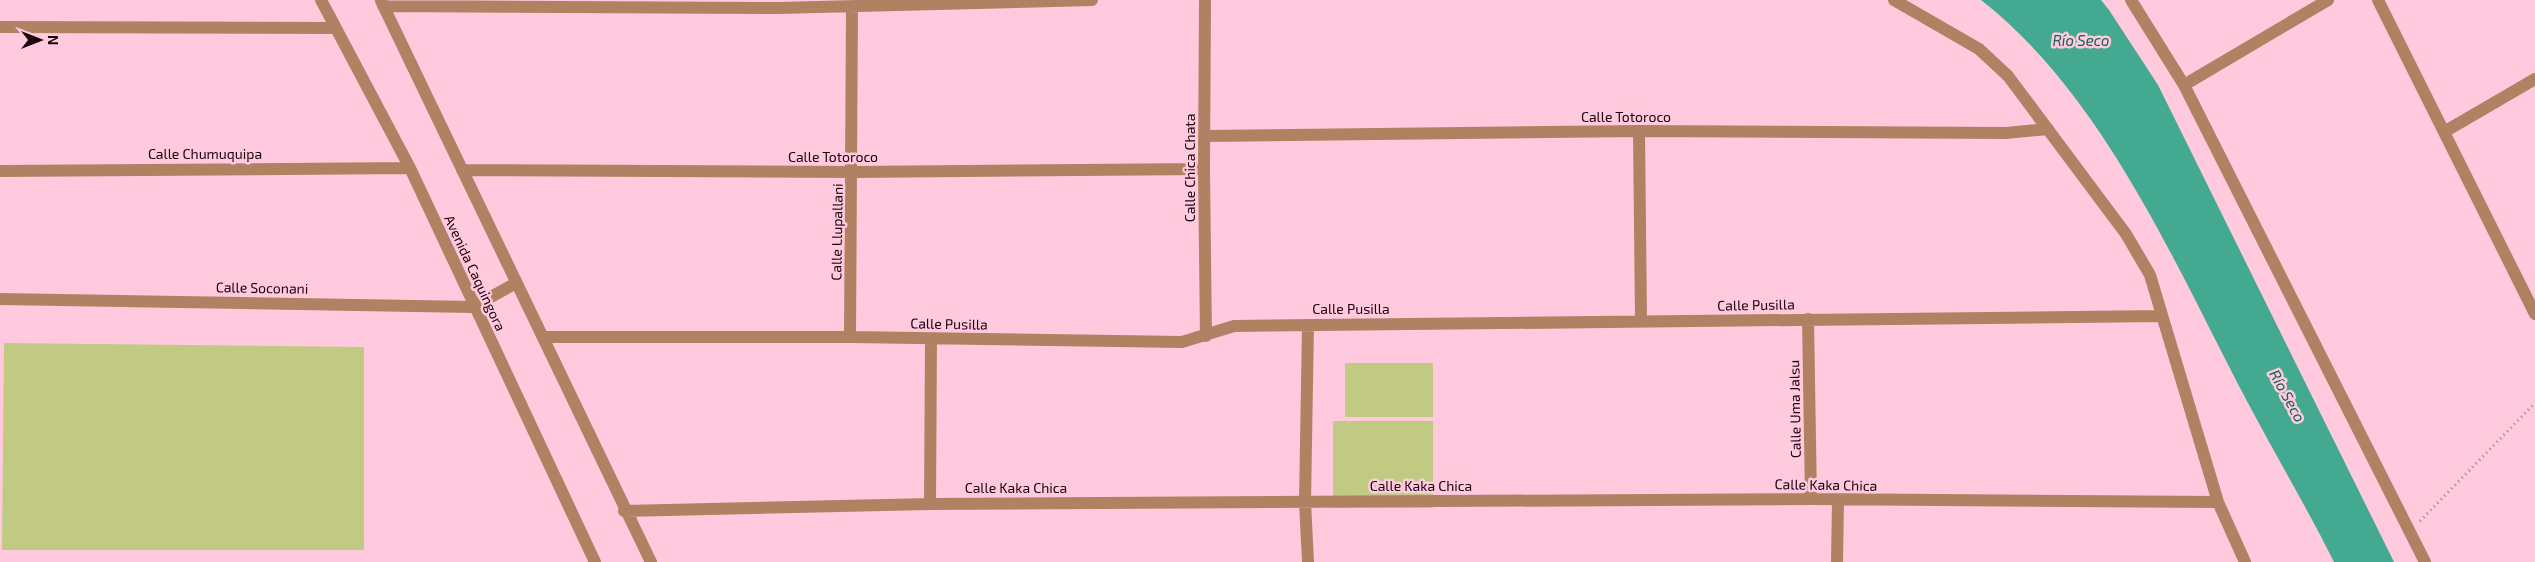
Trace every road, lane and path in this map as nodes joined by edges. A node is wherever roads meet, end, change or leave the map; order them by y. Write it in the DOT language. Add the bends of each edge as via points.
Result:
graph roads {
  1 [pos="321,0"];
  2 [pos="1092,0"];
  3 [pos="1205,0"];
  4 [pos="1894,0"];
  5 [pos="2131,0"];
  6 [pos="2328,0"];
  7 [pos="2378,0"];
  8 [pos="382,3"];
  9 [pos="778,4"];
  10 [pos="852,8"];
  11 [pos="0,27"];
  12 [pos="335,28"];
  13 [pos="2535,79"];
  14 [pos="2184,86"];
  15 [pos="2048,130"];
  16 [pos="1639,131"];
  17 [pos="2444,132"];
  18 [pos="1205,136"];
  19 [pos="410,168"];
  20 [pos="1204,169"];
  21 [pos="462,170"];
  22 [pos="0,171"];
  23 [pos="853,172"];
  24 [pos="516,283"];
  25 [pos="0,299"];
  26 [pos="473,307"];
  27 [pos="2535,314"];
  28 [pos="2162,316"];
  29 [pos="1808,319"];
  30 [pos="1641,321"];
  31 [pos="1308,325"];
  32 [pos="1206,336"];
  33 [pos="543,337"];
  34 [pos="850,337"];
  35 [pos="931,339"];
  36 [pos="2535,403"];
  37 [pos="1811,499"];
  38 [pos="1838,500"];
  39 [pos="1305,502"];
  40 [pos="2218,502"];
  41 [pos="930,504"];
  42 [pos="624,511"];
  43 [pos="2409,532"];
  44 [pos="595,562"];
  45 [pos="650,562"];
  46 [pos="1308,562"];
  47 [pos="1837,562"];
  48 [pos="2245,562"];
  49 [pos="2425,562"];
  1 -- 12 [label="street, Avenida Caquingora"];
  2 -- 10 [label="street"];
  3 -- 18 [label="street, Calle Chica Chata"];
  4 -- 15 [label="street" via="1979,48 2008,76"];
  5 -- 14 [label="street"];
  6 -- 14 [label="street"];
  7 -- 17 [label="street"];
  8 -- 9 [label="street"];
  8 -- 21 [label="street"];
  9 -- 10 [label="street"];
  10 -- 23 [label="street, Calle Llupallani"];
  11 -- 12 [label="street"];
  12 -- 19 [label="street, Avenida Caquingora"];
  13 -- 17 [label="street"];
  14 -- 43 [label="street"];
  15 -- 16 [label="street, Calle Totoroco" via="2006,133"];
  15 -- 28 [label="street" via="2126,234 2150,275"];
  16 -- 18 [label="street, Calle Totoroco"];
  16 -- 30 [label="street"];
  17 -- 27 [label="street"];
  18 -- 20 [label="street, Calle Chica Chata"];
  19 -- 22 [label="street, Calle Chumuquipa"];
  19 -- 26 [label="street, Avenida Caquingora"];
  20 -- 23 [label="street, Calle Totoroco"];
  20 -- 32 [label="street, Calle Chica Chata"];
  21 -- 23 [label="street, Calle Totoroco"];
  21 -- 24 [label="street"];
  23 -- 34 [label="street, Calle Llupallani"];
  24 -- 26 [label="street"];
  24 -- 33 [label="street"];
  25 -- 26 [label="street, Calle Soconani"];
  26 -- 44 [label="street, Avenida Caquingora"];
  28 -- 29 [label="street, Calle Pusilla"];
  28 -- 40 [label="street"];
  29 -- 30 [label="street, Calle Pusilla"];
  29 -- 37 [label="street, Calle Uma Jalsu"];
  30 -- 31 [label="street, Calle Pusilla"];
  31 -- 32 [label="street, Calle Pusilla" via="1234,326"];
  31 -- 39 [label="street"];
  32 -- 35 [label="street, Calle Pusilla" via="1182,342"];
  33 -- 34 [label="street, Calle Pusilla"];
  33 -- 42 [label="street"];
  34 -- 35 [label="street, Calle Pusilla"];
  35 -- 41 [label="street"];
  36 -- 43 [label="path"];
  37 -- 38 [label="street, Calle Kaka Chica"];
  37 -- 39 [label="street, Calle Kaka Chica"];
  38 -- 40 [label="street, Calle Kaka Chica"];
  38 -- 47 [label="street"];
  39 -- 41 [label="street, Calle Kaka Chica"];
  39 -- 46 [label="street"];
  40 -- 48 [label="street"];
  41 -- 42 [label="street, Calle Kaka Chica"];
  42 -- 45 [label="street"];
  43 -- 49 [label="street"];
}
